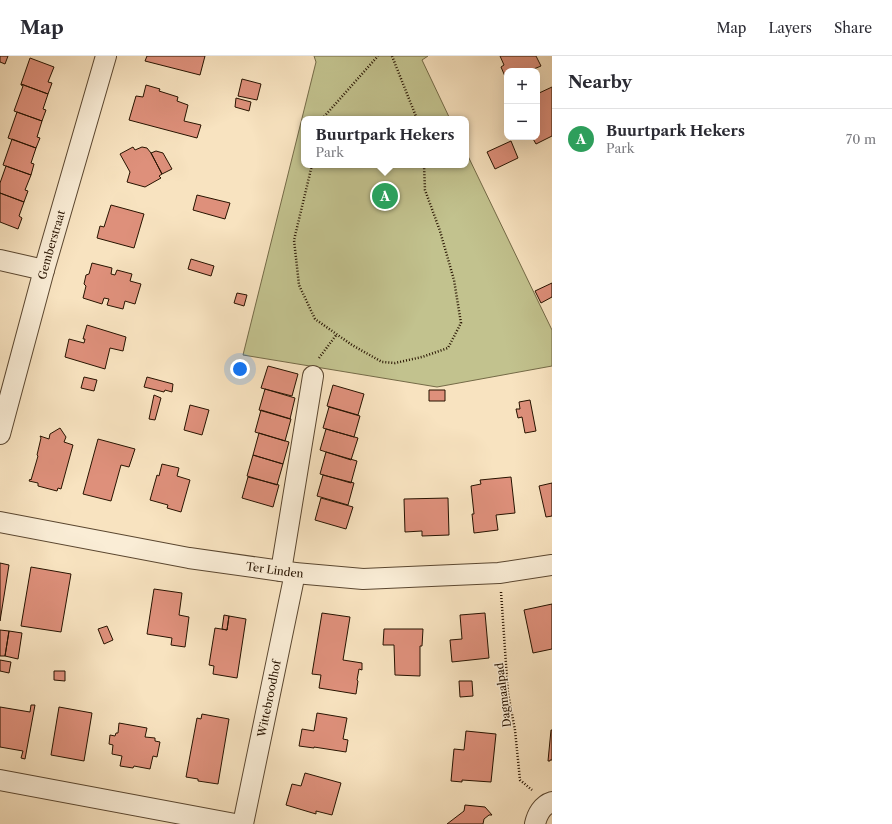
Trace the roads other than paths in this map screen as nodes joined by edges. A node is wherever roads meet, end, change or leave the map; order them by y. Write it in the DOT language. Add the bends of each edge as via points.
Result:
graph roads {
  1 [pos="106,56"];
  2 [pos="0,260"];
  3 [pos="44,270"];
  4 [pos="313,376"];
  5 [pos="0,434"];
  6 [pos="0,522"];
  7 [pos="552,566"];
  8 [pos="288,572"];
  9 [pos="0,780"];
  10 [pos="550,803"];
  11 [pos="235,824"];
  12 [pos="243,824"];
  13 [pos="535,824"];
  1 -- 3 [label="street, Gemberstraat"];
  2 -- 3 [label="street"];
  3 -- 5 [label="street, Gemberstraat"];
  4 -- 8 [label="street, Wittebroodhof"];
  6 -- 8 [label="street, Ter Linden" via="189,558"];
  7 -- 8 [label="street, Ter Linden" via="499,573 363,579"];
  8 -- 12 [label="street, Wittebroodhof"];
  9 -- 11 [label="street"];
  10 -- 13 [label="street" via="537,814"];
}
